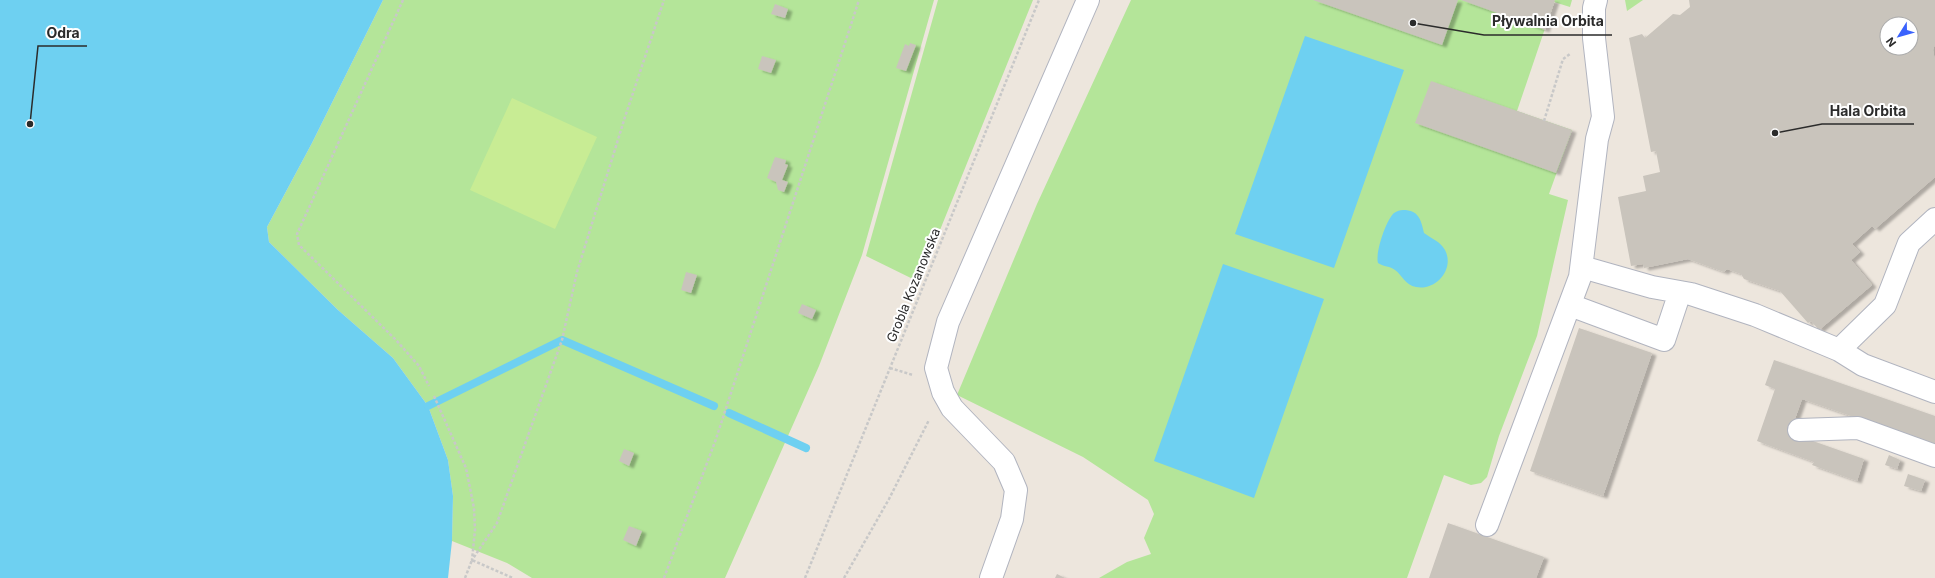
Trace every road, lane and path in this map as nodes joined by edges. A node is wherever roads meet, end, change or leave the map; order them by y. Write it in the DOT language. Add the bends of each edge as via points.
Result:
graph roads {
  1 [pos="403,0"];
  2 [pos="664,0"];
  3 [pos="859,0"];
  4 [pos="1039,0"];
  5 [pos="1088,0"];
  6 [pos="1596,0"];
  7 [pos="1594,38"];
  8 [pos="1544,121"];
  9 [pos="1935,219"];
  10 [pos="1582,268"];
  11 [pos="1680,292"];
  12 [pos="1570,306"];
  13 [pos="1839,350"];
  14 [pos="429,386"];
  15 [pos="943,392"];
  16 [pos="1935,392"];
  17 [pos="434,396"];
  18 [pos="1799,430"];
  19 [pos="1935,456"];
  20 [pos="1487,525"];
  21 [pos="472,560"];
  22 [pos="465,578"];
  23 [pos="513,578"];
  24 [pos="664,578"];
  25 [pos="805,578"];
  26 [pos="844,578"];
  27 [pos="991,578"];
  1 -- 14 [label="path" via="297,234 299,245 396,340 419,366"];
  2 -- 21 [label="path" via="578,272 562,340 497,523"];
  3 -- 24 [label="path" via="716,438"];
  4 -- 25 [label="path, Grobla Kozanowska"];
  5 -- 15 [label="lane" via="948,322 936,368"];
  6 -- 7 [label="lane"];
  7 -- 8 [label="path" via="1563,58"];
  7 -- 10 [label="lane" via="1603,117 1597,139"];
  9 -- 13 [label="lane" via="1909,243 1885,305"];
  10 -- 11 [label="lane"];
  10 -- 12 [label="lane"];
  11 -- 12 [label="lane" via="1664,340"];
  11 -- 13 [label="lane" via="1755,315"];
  12 -- 20 [label="lane"];
  13 -- 16 [label="lane" via="1863,365"];
  15 -- 26 [label="path" via="889,499"];
  15 -- 27 [label="lane" via="952,408 1004,462 1016,490 1012,519"];
  17 -- 21 [label="path" via="466,468 474,515"];
  18 -- 19 [label="lane" via="1858,428"];
  21 -- 22 [label="path"];
  21 -- 23 [label="path"];
}
